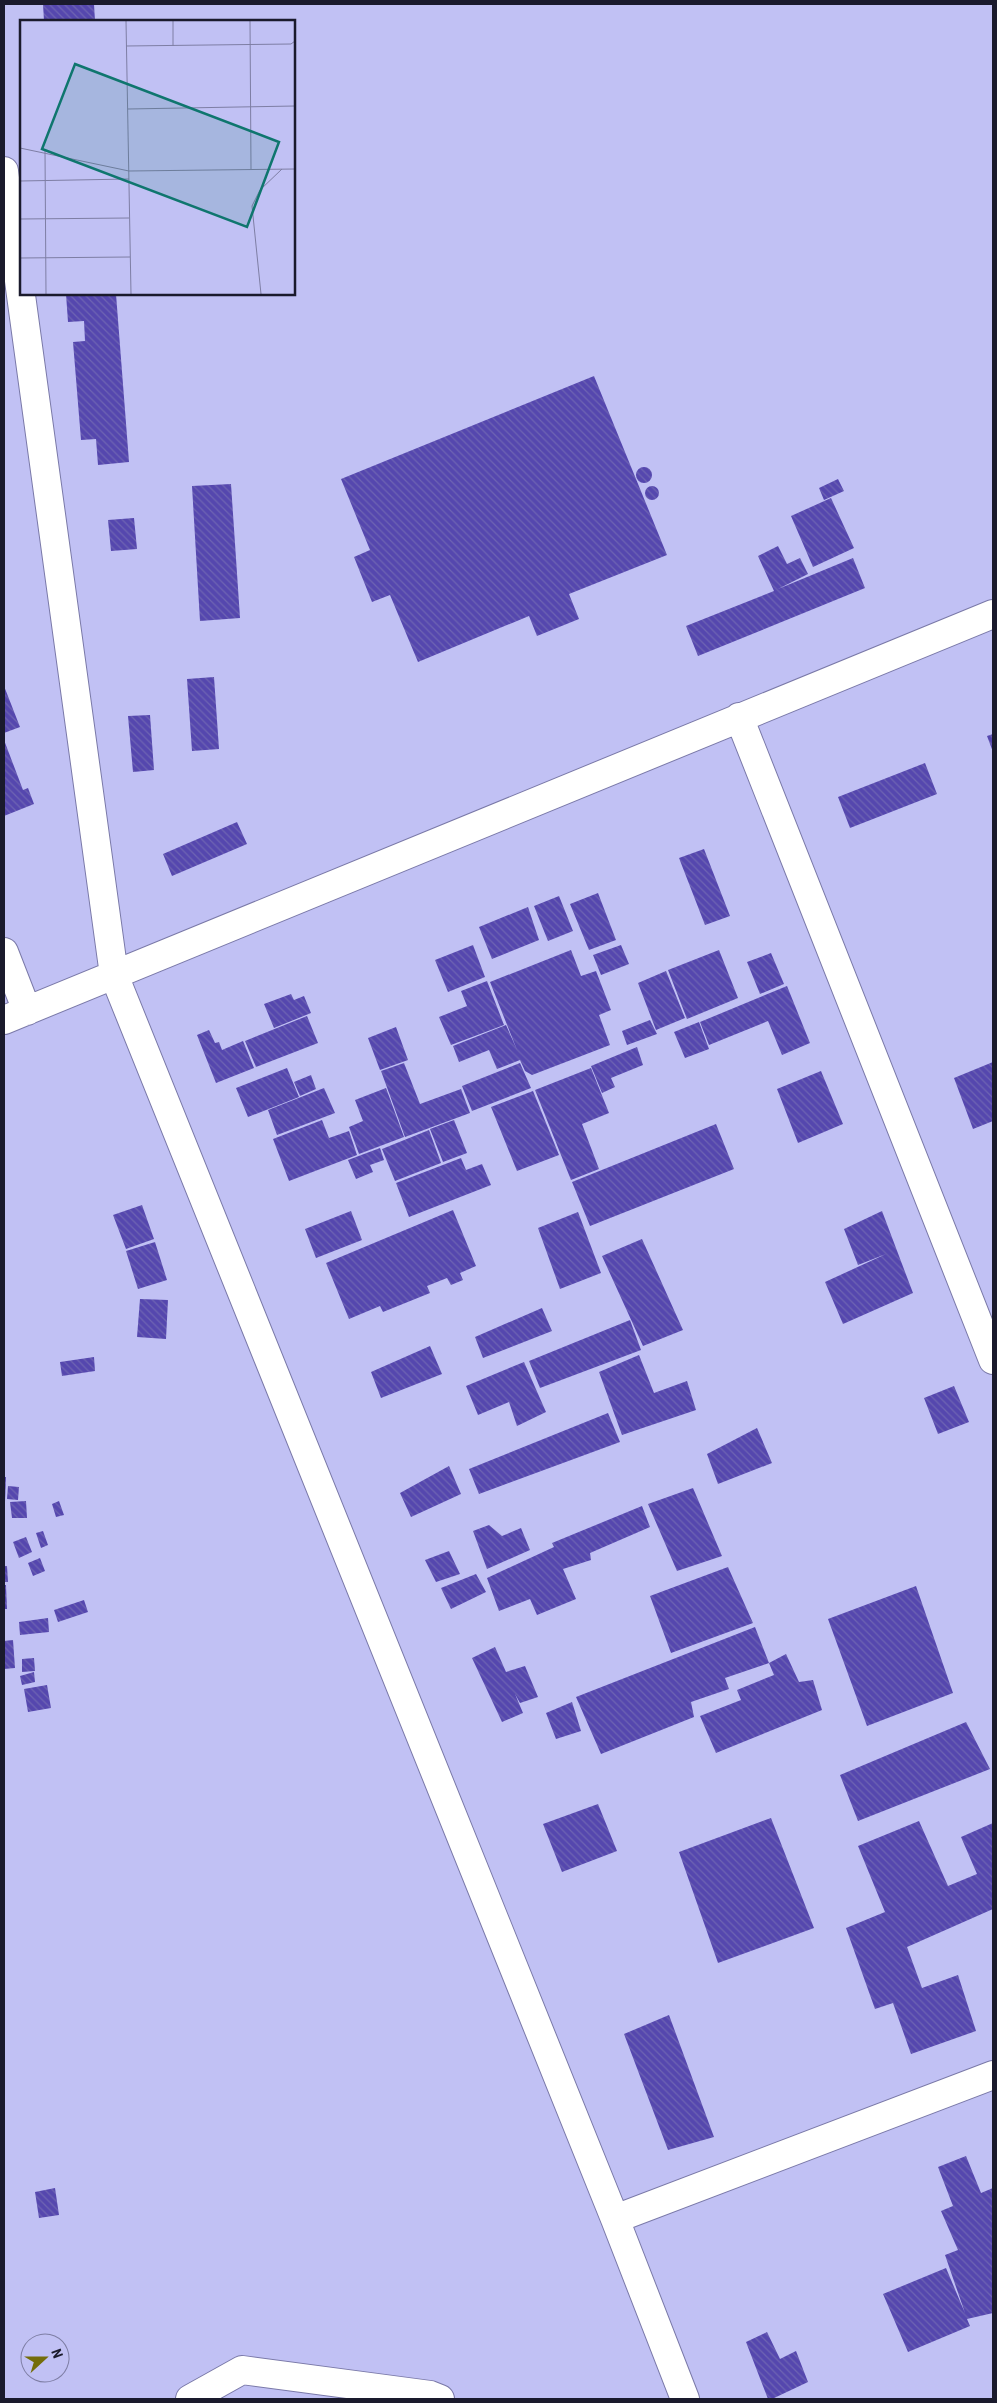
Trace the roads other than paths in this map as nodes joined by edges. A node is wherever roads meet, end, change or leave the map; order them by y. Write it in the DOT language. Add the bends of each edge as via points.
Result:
graph roads {
  1 [pos="4,171"];
  2 [pos="20,288"];
  3 [pos="21,295"];
  4 [pos="993,614"];
  5 [pos="740,717"];
  6 [pos="4,952"];
  7 [pos="114,975"];
  8 [pos="16,1016"];
  9 [pos="993,1360"];
  10 [pos="993,2075"];
  11 [pos="615,2219"];
  12 [pos="190,2399"];
  13 [pos="440,2399"];
  14 [pos="685,2399"];
  1 -- 2 [label="street"];
  3 -- 7 [label="street"];
  4 -- 5 [label="street"];
  5 -- 7 [label="street"];
  5 -- 9 [label="street"];
  6 -- 8 [label="street"];
  7 -- 8 [label="street"];
  7 -- 11 [label="street"];
  10 -- 11 [label="street"];
  11 -- 14 [label="street"];
  12 -- 13 [label="street" via="242,2370 430,2395"];
}
